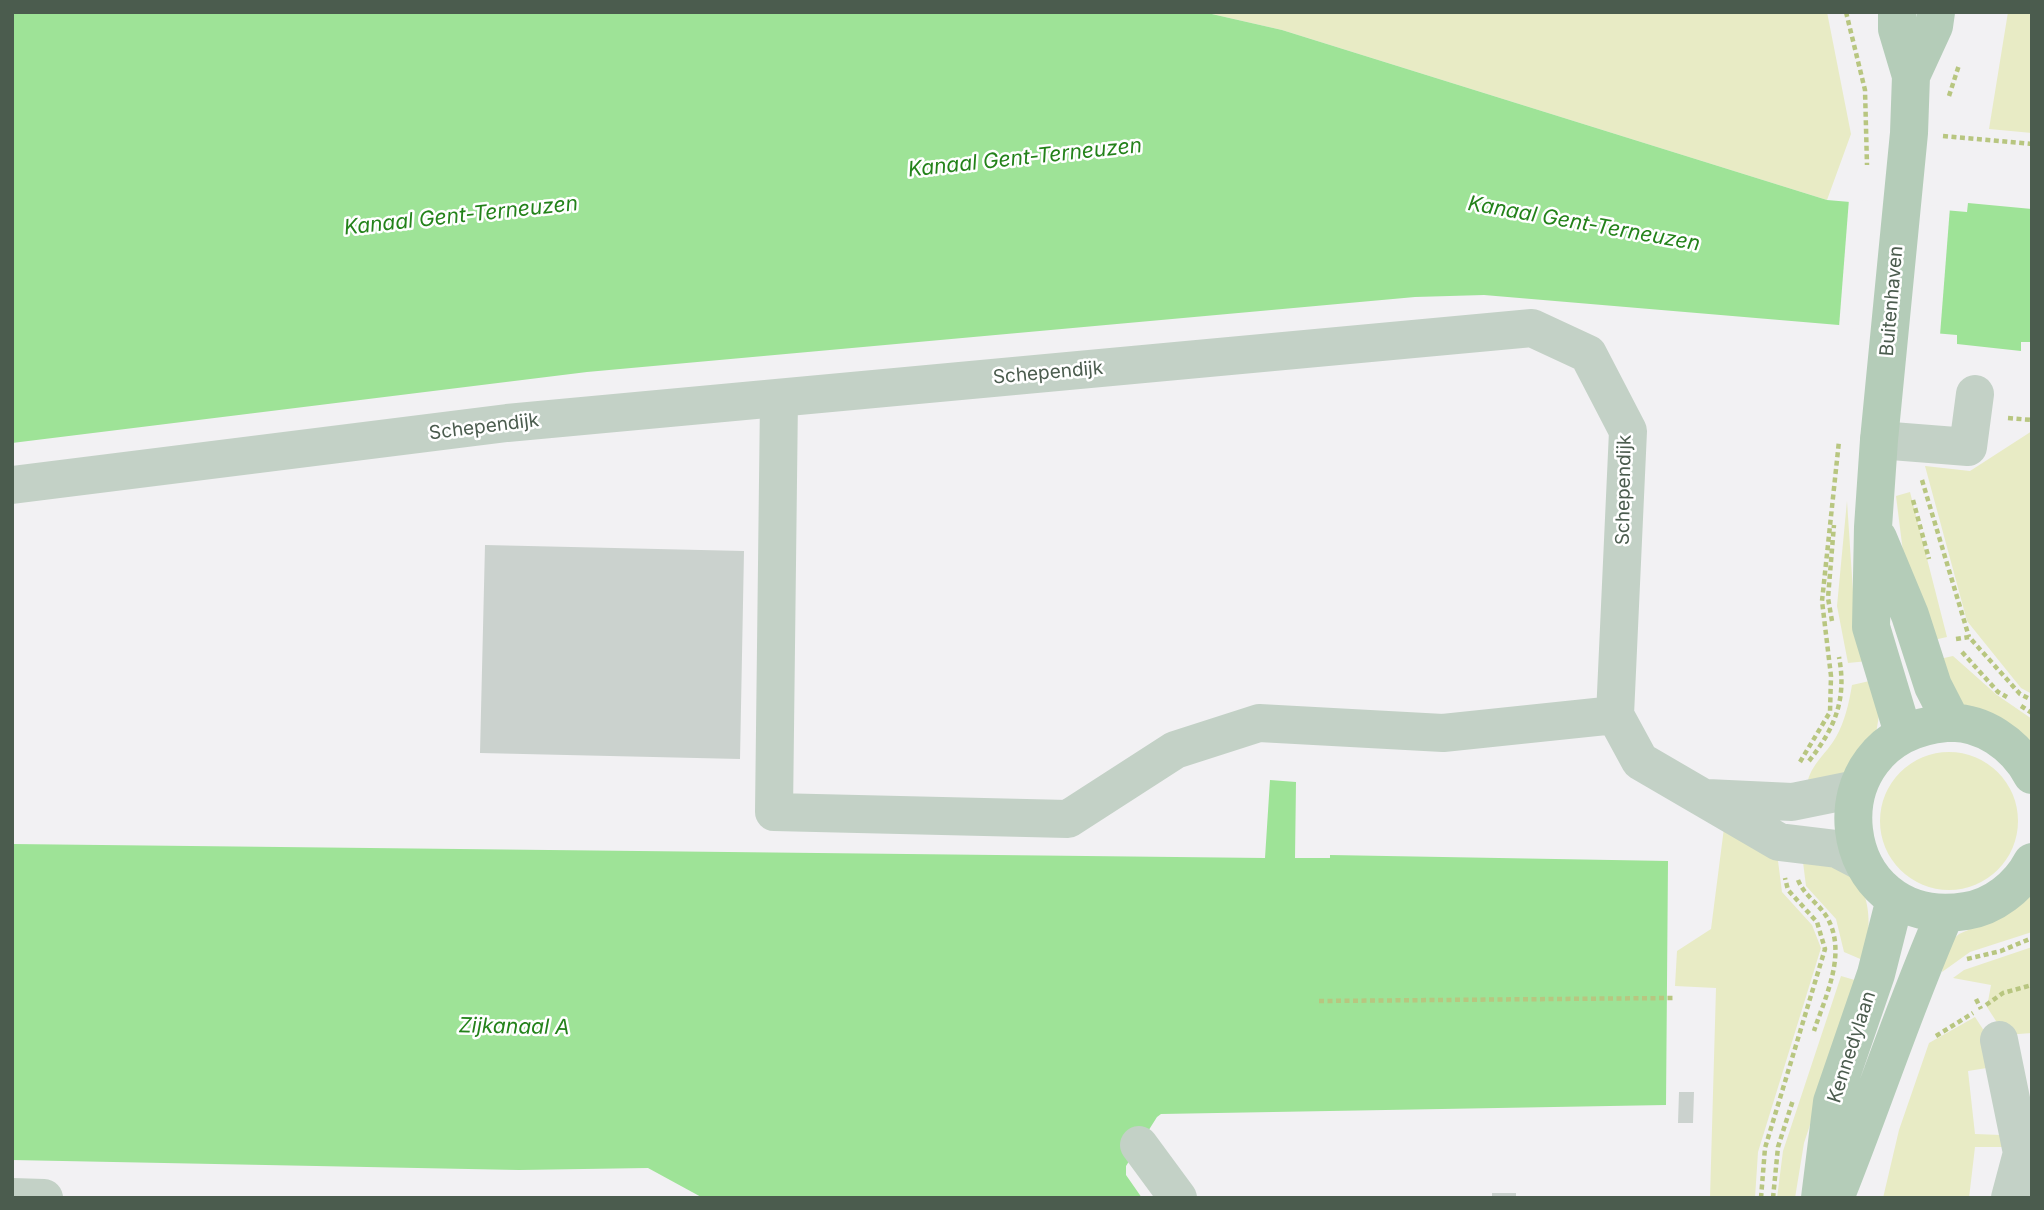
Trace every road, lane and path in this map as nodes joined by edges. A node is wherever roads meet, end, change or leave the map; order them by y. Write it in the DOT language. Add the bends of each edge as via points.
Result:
graph roads {
  1 [pos="1846,12"];
  2 [pos="1897,12"];
  3 [pos="1936,12"];
  4 [pos="1911,76"];
  5 [pos="1935,136"];
  6 [pos="2032,144"];
  7 [pos="1867,176"];
  8 [pos="1975,394"];
  9 [pos="779,398"];
  10 [pos="1902,442"];
  11 [pos="12,485"];
  12 [pos="1873,527"];
  13 [pos="1930,564"];
  14 [pos="1949,634"];
  15 [pos="1969,637"];
  16 [pos="2032,713"];
  17 [pos="1615,715"];
  18 [pos="1952,723"];
  19 [pos="1903,733"];
  20 [pos="2032,775"];
  21 [pos="1856,789"];
  22 [pos="1702,797"];
  23 [pos="1862,862"];
  24 [pos="2031,866"];
  25 [pos="1895,899"];
  26 [pos="1945,915"];
  27 [pos="2032,938"];
  28 [pos="1961,962"];
  29 [pos="1673,998"];
  30 [pos="1976,999"];
  31 [pos="1319,1001"];
  32 [pos="1990,1024"];
  33 [pos="1139,1145"];
  34 [pos="12,1197"];
  35 [pos="44,1198"];
  36 [pos="1178,1198"];
  37 [pos="1820,1198"];
  38 [pos="1835,1198"];
  39 [pos="2010,1198"];
  1 -- 7 [label="path" via="1865,90"];
  2 -- 4 [label="main road, Buitenhaven" via="1897,29"];
  3 -- 4 [label="main road, Buitenhaven"];
  4 -- 10 [label="main road, Buitenhaven" via="1890,331"];
  5 -- 6 [label="path"];
  8 -- 10 [label="street" via="1968,447"];
  9 -- 11 [label="street, Schependijk" via="507,423"];
  9 -- 17 [label="street, Schependijk" via="1532,328 1588,354 1628,431"];
  9 -- 17 [label="street" via="774,812 1068,820 1175,750 1259,723 1443,733"];
  10 -- 12 [label="main road, Buitenhaven"];
  10 -- 13 [label="path"];
  10 -- 15 [label="path" via="1919,466"];
  12 -- 18 [label="main road, Buitenhaven" via="1910,615 1933,686"];
  12 -- 19 [label="main road, Buitenhaven" via="1871,627"];
  14 -- 16 [label="path" via="1998,692"];
  17 -- 22 [label="street" via="1640,761"];
  18 -- 19 [label="main road"];
  18 -- 20 [label="main road" via="1980,728 2005,742"];
  19 -- 21 [label="main road" via="1867,767"];
  21 -- 22 [label="street" via="1792,802"];
  21 -- 23 [label="main road" via="1854,839"];
  22 -- 23 [label="street" via="1779,842 1837,849"];
  23 -- 25 [label="main road" via="1876,883"];
  24 -- 26 [label="main road" via="2007,894 1978,909"];
  25 -- 26 [label="main road"];
  25 -- 37 [label="main road, Kennedylaan" via="1876,974 1832,1102"];
  26 -- 38 [label="main road, Kennedylaan"];
  27 -- 28 [label="path"];
  29 -- 31 [label="path"];
  30 -- 32 [label="path"];
  32 -- 39 [label="street" via="2022,1153"];
  33 -- 36 [label="street"];
  34 -- 35 [label="street"];
}
